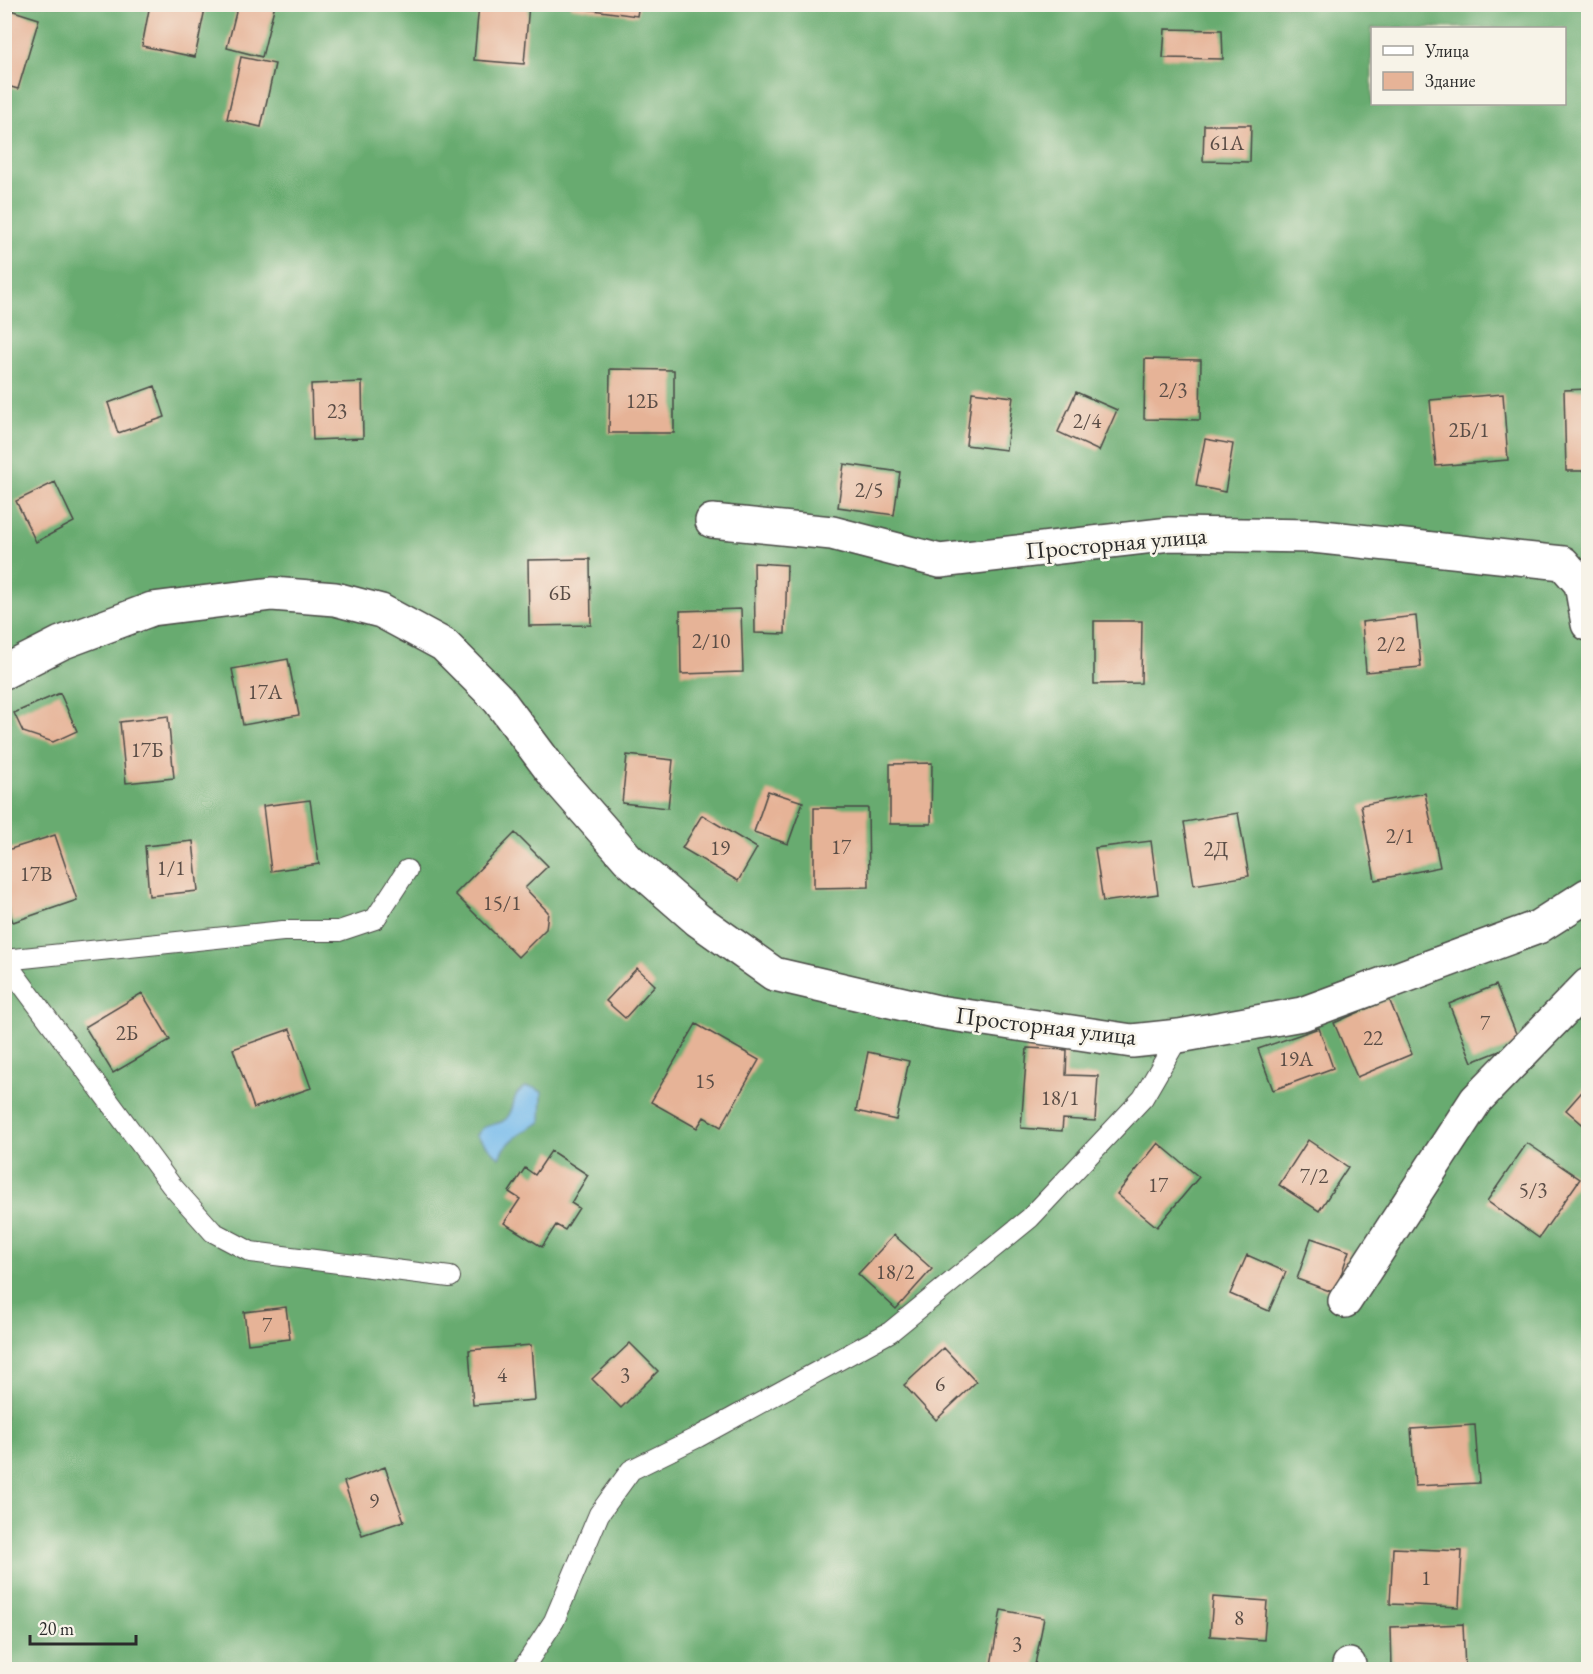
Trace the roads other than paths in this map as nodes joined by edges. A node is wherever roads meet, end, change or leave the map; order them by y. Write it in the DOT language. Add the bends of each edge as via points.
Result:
graph roads {
  1 [pos="712,521"];
  2 [pos="1588,624"];
  3 [pos="4,672"];
  4 [pos="407,870"];
  5 [pos="1588,895"];
  6 [pos="4,960"];
  7 [pos="1588,986"];
  8 [pos="1179,1036"];
  9 [pos="450,1276"];
  10 [pos="1345,1301"];
  11 [pos="522,1670"];
  1 -- 2 [label="street, Просторная улица" via="832,533 940,561 1170,534 1313,536 1563,563 1581,584"];
  3 -- 8 [label="street, Просторная улица" via="61,643 152,609 272,594 335,599 381,611 444,645 498,699 557,778 628,860 698,920 774,974 950,1014 1132,1041"];
  4 -- 6 [label="lane" via="375,919 339,931 283,931"];
  5 -- 8 [label="street, Просторная улица" via="1538,927 1302,1014"];
  6 -- 9 [label="lane" via="171,1185 213,1232 251,1252"];
  7 -- 10 [label="street" via="1476,1100"];
  8 -- 11 [label="lane" via="1143,1098 1030,1218 890,1332 631,1470 599,1514 554,1621"];
}
